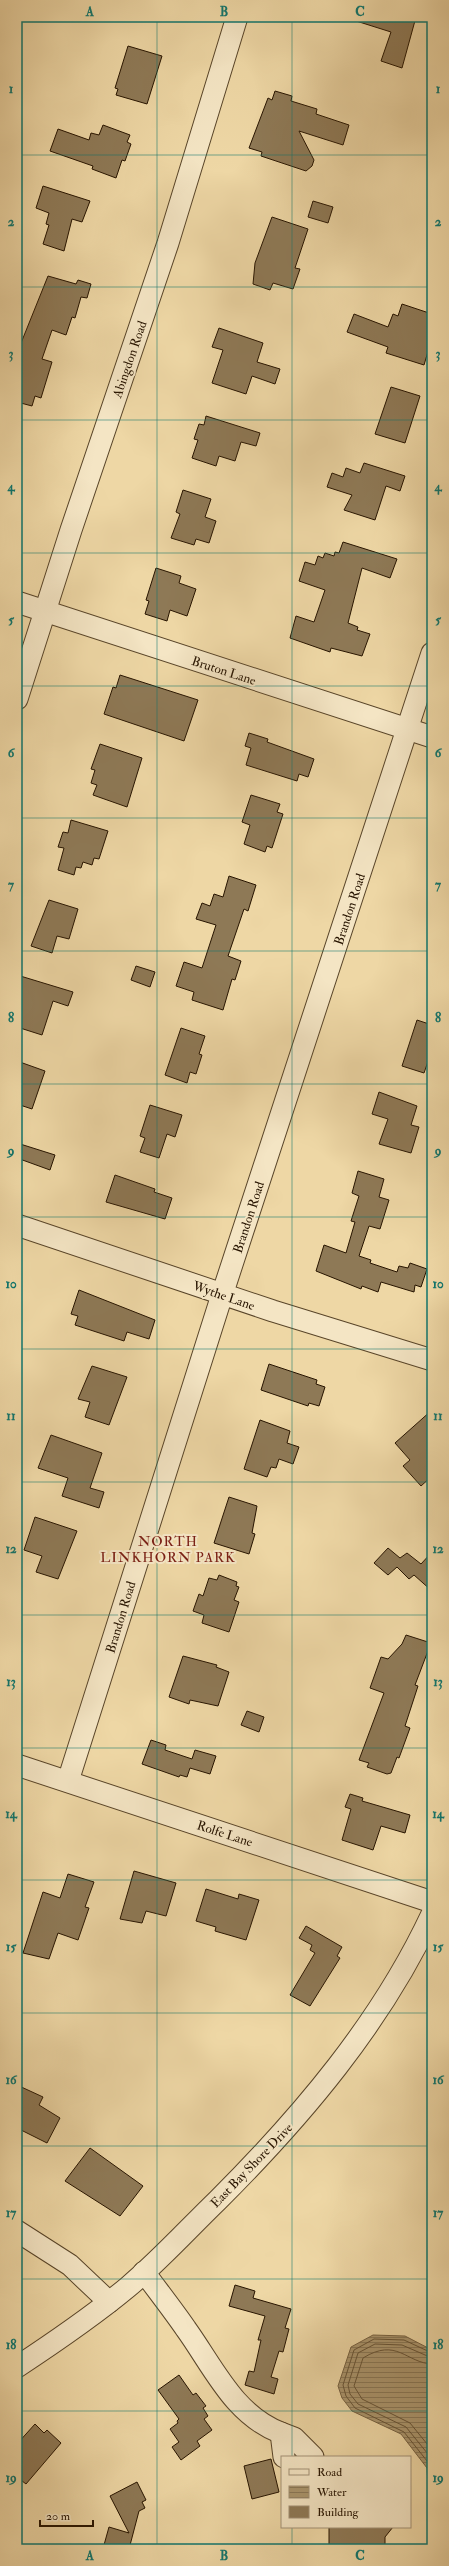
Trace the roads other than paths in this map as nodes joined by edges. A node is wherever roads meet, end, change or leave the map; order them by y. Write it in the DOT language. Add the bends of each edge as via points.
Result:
graph roads {
  1 [pos="237,17"];
  2 [pos="17,602"];
  3 [pos="45,612"];
  4 [pos="432,653"];
  5 [pos="17,699"];
  6 [pos="407,729"];
  7 [pos="432,737"];
  8 [pos="17,1225"];
  9 [pos="222,1295"];
  10 [pos="432,1360"];
  11 [pos="17,1765"];
  12 [pos="68,1781"];
  13 [pos="432,1902"];
  14 [pos="432,1914"];
  15 [pos="17,2231"];
  16 [pos="144,2272"];
  17 [pos="109,2302"];
  18 [pos="17,2367"];
  19 [pos="281,2433"];
  20 [pos="284,2456"];
  21 [pos="312,2456"];
  1 -- 3 [label="street, Abingdon Road" via="168,243"];
  2 -- 3 [label="street, Bruton Lane"];
  3 -- 5 [label="street, Abingdon Road"];
  3 -- 6 [label="street, Bruton Lane"];
  4 -- 6 [label="street, Brandon Road"];
  6 -- 7 [label="street, Bruton Lane"];
  6 -- 9 [label="street, Brandon Road"];
  8 -- 9 [label="street, Wythe Lane"];
  9 -- 10 [label="street, Wythe Lane"];
  9 -- 12 [label="street, Brandon Road"];
  11 -- 12 [label="street, Rolfe Lane"];
  12 -- 13 [label="street, Rolfe Lane"];
  14 -- 16 [label="street, East Bay Shore Drive" via="421,1938 372,2019 310,2100 248,2170"];
  15 -- 17 [label="street" via="70,2265"];
  16 -- 17 [label="street, East Bay Shore Drive"];
  16 -- 19 [label="street" via="231,2397 249,2415"];
  17 -- 18 [label="street, East Bay Shore Drive"];
  19 -- 20 [label="street"];
  19 -- 21 [label="street" via="294,2438"];
}
